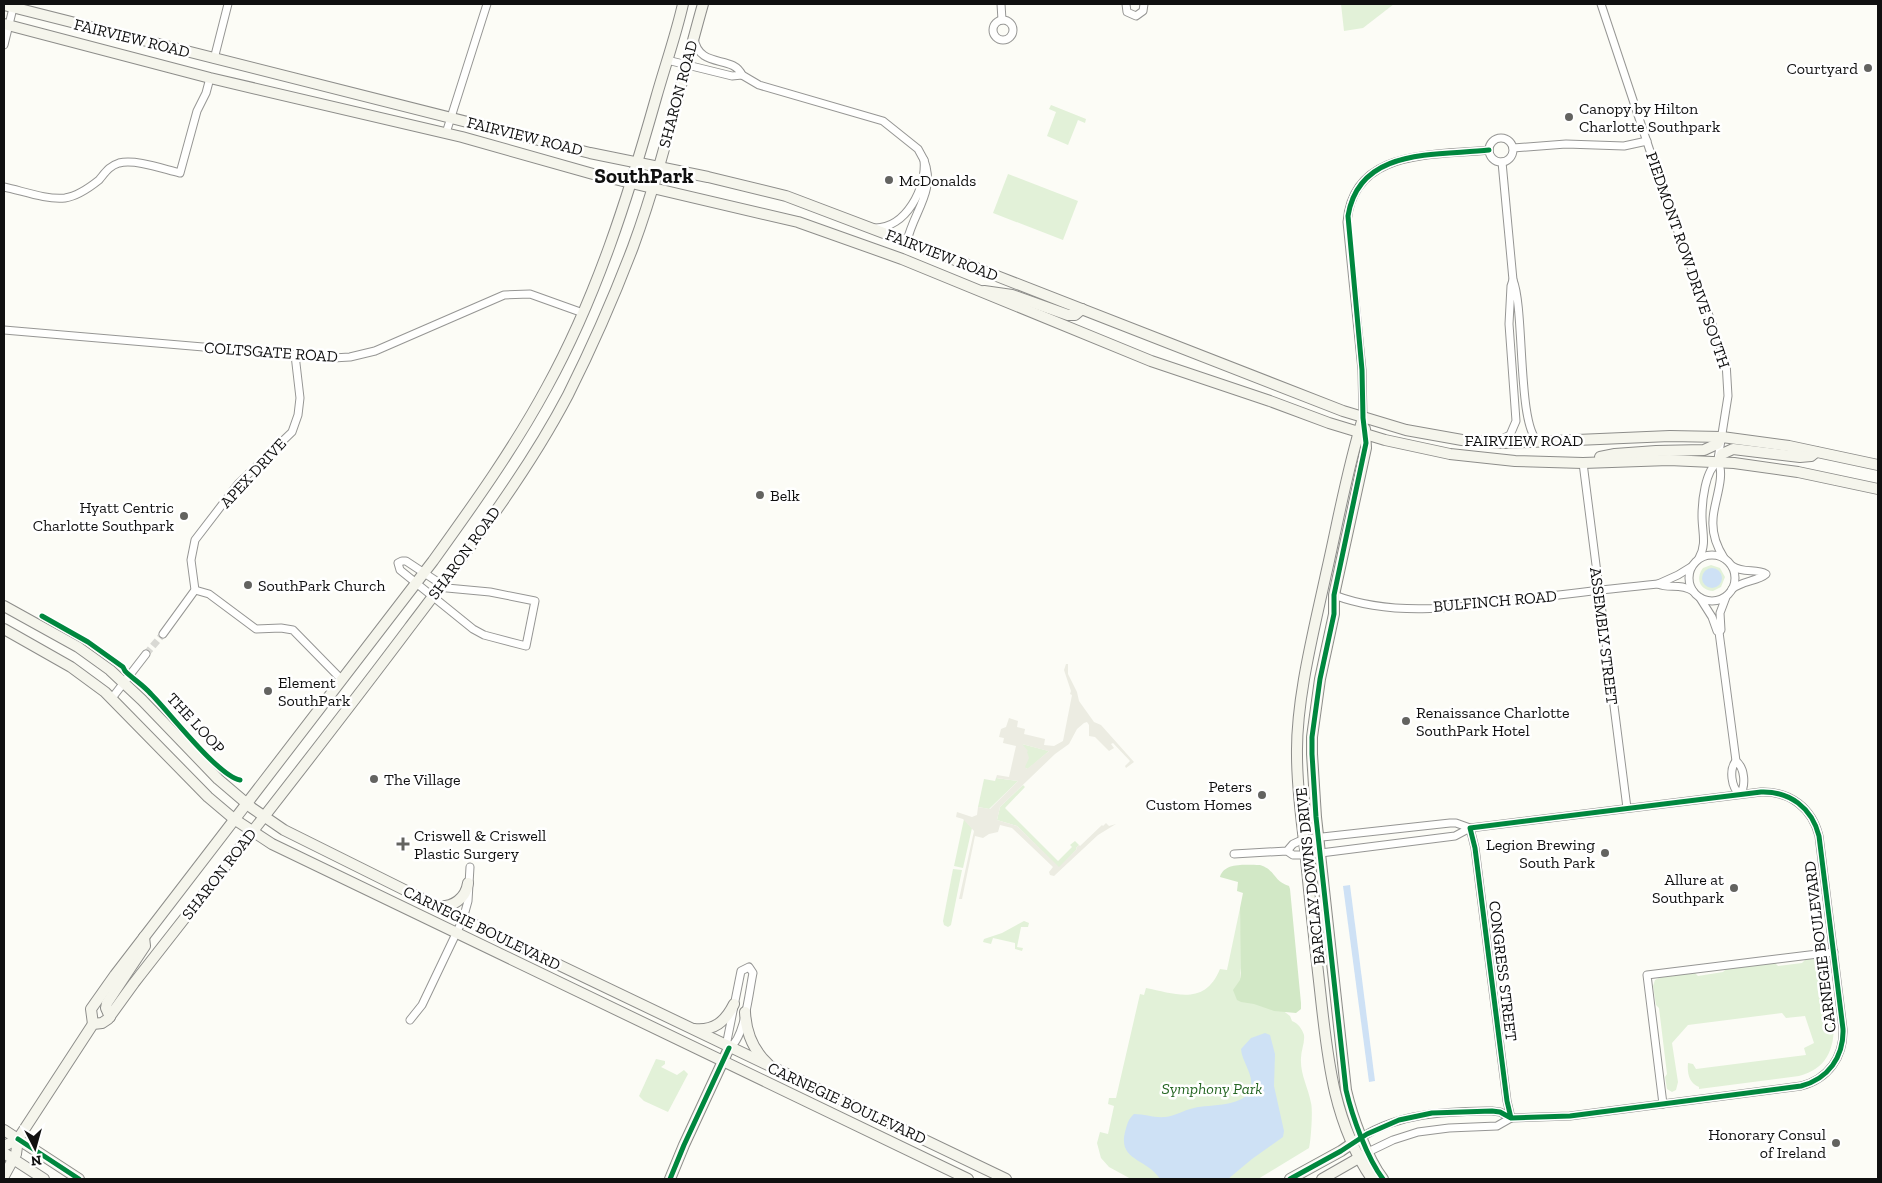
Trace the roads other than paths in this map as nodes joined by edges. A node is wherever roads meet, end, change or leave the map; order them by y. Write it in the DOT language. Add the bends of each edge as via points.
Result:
graph roads {
  1 [pos="228,4"];
  2 [pos="487,4"];
  3 [pos="684,4"];
  4 [pos="703,4"];
  5 [pos="1000,4"];
  6 [pos="1126,4"];
  7 [pos="1144,4"];
  8 [pos="1601,4"];
  9 [pos="10,6"];
  10 [pos="1002,20"];
  11 [pos="6,25"];
  12 [pos="694,36"];
  13 [pos="4,45"];
  14 [pos="214,59"];
  15 [pos="667,60"];
  16 [pos="686,64"];
  17 [pos="742,75"];
  18 [pos="210,78"];
  19 [pos="452,118"];
  20 [pos="446,134"];
  21 [pos="1646,141"];
  22 [pos="1513,148"];
  23 [pos="1489,150"];
  24 [pos="924,160"];
  25 [pos="1502,162"];
  26 [pos="638,163"];
  27 [pos="658,166"];
  28 [pos="631,184"];
  29 [pos="4,187"];
  30 [pos="651,188"];
  31 [pos="873,228"];
  32 [pos="907,241"];
  33 [pos="1513,280"];
  34 [pos="974,290"];
  35 [pos="1082,309"];
  36 [pos="583,313"];
  37 [pos="4,330"];
  38 [pos="295,355"];
  39 [pos="1363,418"];
  40 [pos="1362,434"];
  41 [pos="1722,437"];
  42 [pos="1495,442"];
  43 [pos="1542,442"];
  44 [pos="1816,452"];
  45 [pos="1718,462"];
  46 [pos="1583,463"];
  47 [pos="1878,465"];
  48 [pos="1878,489"];
  49 [pos="1725,559"];
  50 [pos="1695,563"];
  51 [pos="1732,566"];
  52 [pos="424,573"];
  53 [pos="417,582"];
  54 [pos="1658,584"];
  55 [pos="441,585"];
  56 [pos="196,590"];
  57 [pos="1598,590"];
  58 [pos="1322,592"];
  59 [pos="1729,592"];
  60 [pos="434,595"];
  61 [pos="1334,595"];
  62 [pos="1696,595"];
  63 [pos="4,606"];
  64 [pos="4,629"];
  65 [pos="1719,632"];
  66 [pos="163,634"];
  67 [pos="146,654"];
  68 [pos="341,679"];
  69 [pos="124,682"];
  70 [pos="112,698"];
  71 [pos="1740,794"];
  72 [pos="246,803"];
  73 [pos="1627,808"];
  74 [pos="264,817"];
  75 [pos="234,818"];
  76 [pos="1470,828"];
  77 [pos="252,832"];
  78 [pos="1318,837"];
  79 [pos="1304,839"];
  80 [pos="1287,851"];
  81 [pos="1320,853"];
  82 [pos="1234,854"];
  83 [pos="1305,855"];
  84 [pos="470,867"];
  85 [pos="468,883"];
  86 [pos="436,906"];
  87 [pos="463,919"];
  88 [pos="456,934"];
  89 [pos="144,937"];
  90 [pos="1834,952"];
  91 [pos="734,1004"];
  92 [pos="745,1012"];
  93 [pos="110,1017"];
  94 [pos="410,1020"];
  95 [pos="93,1024"];
  96 [pos="686,1027"];
  97 [pos="729,1048"];
  98 [pos="723,1062"];
  99 [pos="775,1070"];
  100 [pos="1663,1104"];
  101 [pos="1511,1118"];
  102 [pos="4,1130"];
  103 [pos="1362,1137"];
  104 [pos="18,1139"];
  105 [pos="1352,1144"];
  106 [pos="4,1146"];
  107 [pos="4,1153"];
  108 [pos="1364,1155"];
  109 [pos="14,1159"];
  110 [pos="4,1176"];
  111 [pos="44,1179"];
  112 [pos="79,1179"];
  113 [pos="670,1179"];
  114 [pos="968,1179"];
  115 [pos="1006,1179"];
  116 [pos="1290,1179"];
  117 [pos="1322,1179"];
  118 [pos="1372,1179"];
  119 [pos="1383,1179"];
  1 -- 14 [label="street"];
  2 -- 19 [label="street"];
  3 -- 15 [label="main road, SHARON ROAD"];
  4 -- 12 [label="main road, SHARON ROAD"];
  5 -- 10 [label="street"];
  6 -- 7 [label="street" via="1127,12 1136,16 1144,11"];
  8 -- 21 [label="street, PIEDMONT ROW DRIVE SOUTH"];
  9 -- 11 [label="street"];
  9 -- 14 [label="main road, FAIRVIEW ROAD"];
  11 -- 13 [label="street"];
  11 -- 18 [label="main road, FAIRVIEW ROAD"];
  12 -- 16 [label="main road, SHARON ROAD"];
  12 -- 17 [label="street" via="696,46 704,56 734,66"];
  14 -- 19 [label="main road, FAIRVIEW ROAD"];
  15 -- 16 [label="street"];
  15 -- 26 [label="main road, SHARON ROAD"];
  16 -- 17 [label="street" via="732,76"];
  16 -- 27 [label="main road, SHARON ROAD"];
  17 -- 24 [label="street" via="759,85 883,121 918,149"];
  18 -- 20 [label="main road, FAIRVIEW ROAD"];
  18 -- 29 [label="street" via="180,173 133,162 119,163 88,188 65,198"];
  19 -- 20 [label="street"];
  19 -- 26 [label="main road, FAIRVIEW ROAD"];
  20 -- 28 [label="main road, FAIRVIEW ROAD"];
  21 -- 22 [label="street, BARCLAY DOWNS DRIVE" via="1631,145 1566,144"];
  21 -- 41 [label="street, PIEDMONT ROW DRIVE SOUTH" via="1726,363 1728,396"];
  22 -- 23 [label="street, BARCLAY DOWNS DRIVE" via="1510,141 1498,138 1491,142"];
  22 -- 25 [label="street" via="1509,159"];
  23 -- 25 [label="street" via="1491,158"];
  23 -- 39 [label="street, BARCLAY DOWNS DRIVE" via="1398,159 1371,174 1356,192 1347,222 1363,382"];
  24 -- 31 [label="street" via="925,171 910,208 887,225"];
  24 -- 32 [label="street" via="928,184"];
  25 -- 33 [label="street"];
  26 -- 27 [label="main road, FAIRVIEW ROAD"];
  26 -- 28 [label="main road, SHARON ROAD"];
  27 -- 30 [label="main road, SHARON ROAD"];
  27 -- 31 [label="main road, FAIRVIEW ROAD" via="786,196"];
  28 -- 30 [label="main road, FAIRVIEW ROAD"];
  28 -- 36 [label="main road, SHARON ROAD"];
  30 -- 34 [label="main road, FAIRVIEW ROAD" via="798,222 902,259"];
  30 -- 55 [label="main road, SHARON ROAD" via="619,282 567,396 524,468"];
  31 -- 32 [label="main road, FAIRVIEW ROAD"];
  32 -- 35 [label="main road, FAIRVIEW ROAD"];
  33 -- 42 [label="street" via="1509,324 1516,421 1510,435"];
  33 -- 43 [label="street" via="1527,417 1534,437"];
  34 -- 35 [label="main road" via="1007,293 1069,315"];
  34 -- 40 [label="main road, FAIRVIEW ROAD" via="1151,361"];
  35 -- 39 [label="main road, FAIRVIEW ROAD"];
  36 -- 38 [label="street, COLTSGATE ROAD" via="530,294 504,295 375,351 333,358"];
  36 -- 52 [label="main road, SHARON ROAD" via="516,441"];
  37 -- 38 [label="street, COLTSGATE ROAD"];
  38 -- 56 [label="street, APEX DRIVE" via="300,398 292,432 238,484 195,540 191,560"];
  39 -- 40 [label="main road, BARCLAY DOWNS DRIVE"];
  39 -- 42 [label="main road, FAIRVIEW ROAD" via="1443,438"];
  40 -- 46 [label="main road, FAIRVIEW ROAD" via="1461,455"];
  40 -- 58 [label="main road, BARCLAY DOWNS DRIVE"];
  40 -- 61 [label="main road, BARCLAY DOWNS DRIVE" via="1366,448"];
  41 -- 43 [label="main road, FAIRVIEW ROAD"];
  41 -- 44 [label="main road, FAIRVIEW ROAD"];
  41 -- 45 [label="street, PIEDMONT ROW DRIVE SOUTH"];
  41 -- 46 [label="main road" via="1717,444 1704,450 1615,454"];
  42 -- 43 [label="main road, FAIRVIEW ROAD"];
  44 -- 45 [label="main road" via="1800,457 1733,449 1724,453"];
  44 -- 47 [label="main road, FAIRVIEW ROAD"];
  45 -- 46 [label="main road, FAIRVIEW ROAD"];
  45 -- 48 [label="main road, FAIRVIEW ROAD" via="1789,470"];
  45 -- 49 [label="street" via="1721,472 1713,526"];
  45 -- 50 [label="street" via="1707,478 1702,509 1704,543"];
  46 -- 57 [label="street, ASSEMBLY STREET"];
  49 -- 50 [label="street" via="1712,555"];
  49 -- 51 [label="street"];
  50 -- 54 [label="street, BULFINCH ROAD"];
  50 -- 62 [label="street" via="1689,579"];
  51 -- 59 [label="street" via="1735,577"];
  51 -- 59 [label="street" via="1742,571 1766,574"];
  52 -- 53 [label="main road, SHARON ROAD"];
  52 -- 53 [label="street" via="406,561 398,563 400,570"];
  52 -- 55 [label="street"];
  53 -- 60 [label="street"];
  53 -- 68 [label="main road, SHARON ROAD"];
  54 -- 57 [label="street, BULFINCH ROAD"];
  54 -- 62 [label="street, BULFINCH ROAD" via="1682,586"];
  55 -- 60 [label="main road, SHARON ROAD"];
  55 -- 60 [label="street" via="535,601 526,646 478,632"];
  56 -- 66 [label="street"];
  56 -- 68 [label="street" via="209,594 256,630 293,630"];
  57 -- 61 [label="street, BULFINCH ROAD" via="1488,604 1417,608 1377,607"];
  57 -- 73 [label="street, ASSEMBLY STREET"];
  58 -- 61 [label="main road"];
  58 -- 79 [label="main road, BARCLAY DOWNS DRIVE" via="1299,726 1297,754"];
  59 -- 62 [label="street" via="1713,601"];
  59 -- 65 [label="street" via="1720,610"];
  60 -- 74 [label="main road, SHARON ROAD"];
  61 -- 78 [label="main road, BARCLAY DOWNS DRIVE" via="1334,614 1312,737"];
  62 -- 65 [label="street"];
  63 -- 69 [label="main road, CARNEGIE BOULEVARD" via="87,653"];
  64 -- 70 [label="main road, CARNEGIE BOULEVARD" via="76,671"];
  65 -- 71 [label="street" via="1736,762 1741,766 1743,779 1744,788"];
  67 -- 69 [label="street"];
  68 -- 72 [label="main road, SHARON ROAD"];
  69 -- 70 [label="street"];
  69 -- 72 [label="main road, CARNEGIE BOULEVARD" via="206,768"];
  70 -- 75 [label="main road, CARNEGIE BOULEVARD" via="195,784"];
  71 -- 73 [label="street, CARNEGIE BOULEVARD"];
  71 -- 90 [label="street, CARNEGIE BOULEVARD" via="1764,791 1783,794 1799,803 1813,819 1820,846"];
  72 -- 74 [label="main road, CARNEGIE BOULEVARD"];
  72 -- 75 [label="main road, SHARON ROAD"];
  73 -- 76 [label="street, CARNEGIE BOULEVARD"];
  74 -- 77 [label="main road, SHARON ROAD"];
  74 -- 86 [label="main road, CARNEGIE BOULEVARD"];
  75 -- 77 [label="main road, CARNEGIE BOULEVARD"];
  75 -- 89 [label="main road, SHARON ROAD"];
  76 -- 78 [label="street, CARNEGIE BOULEVARD" via="1453,823"];
  76 -- 81 [label="street, CARNEGIE BOULEVARD" via="1455,836"];
  76 -- 101 [label="street, CONGRESS STREET"];
  77 -- 88 [label="main road, CARNEGIE BOULEVARD" via="278,848"];
  77 -- 93 [label="main road, SHARON ROAD"];
  78 -- 79 [label="street, CARNEGIE BOULEVARD"];
  78 -- 81 [label="main road, BARCLAY DOWNS DRIVE"];
  79 -- 80 [label="street, CARNEGIE BOULEVARD" via="1295,842"];
  79 -- 83 [label="main road, BARCLAY DOWNS DRIVE"];
  80 -- 82 [label="street, CARNEGIE BOULEVARD"];
  80 -- 83 [label="street, CARNEGIE BOULEVARD" via="1293,855"];
  81 -- 83 [label="street, CARNEGIE BOULEVARD"];
  81 -- 103 [label="main road, BARCLAY DOWNS DRIVE" via="1344,1084"];
  83 -- 105 [label="main road, BARCLAY DOWNS DRIVE" via="1331,1076 1339,1112"];
  84 -- 85 [label="street"];
  85 -- 86 [label="main road" via="467,891 457,901 447,906"];
  85 -- 87 [label="street"];
  86 -- 87 [label="main road, CARNEGIE BOULEVARD"];
  87 -- 88 [label="street"];
  87 -- 96 [label="main road, CARNEGIE BOULEVARD"];
  88 -- 94 [label="street" via="422,1005"];
  88 -- 98 [label="main road, CARNEGIE BOULEVARD"];
  89 -- 93 [label="main road" via="142,952 107,1003"];
  89 -- 95 [label="main road, SHARON ROAD" via="92,1008"];
  90 -- 100 [label="street, CARNEGIE BOULEVARD" via="1843,1039 1837,1060 1823,1076 1801,1086"];
  90 -- 100 [label="street" via="1648,975"];
  91 -- 92 [label="street" via="741,971 749,967 753,973"];
  91 -- 96 [label="main road" via="717,1026 703,1029"];
  91 -- 97 [label="street" via="727,1041"];
  92 -- 97 [label="street" via="736,1041"];
  92 -- 99 [label="main road" via="753,1046"];
  93 -- 95 [label="main road"];
  95 -- 104 [label="main road, SHARON ROAD"];
  96 -- 97 [label="main road, CARNEGIE BOULEVARD"];
  97 -- 98 [label="main road"];
  97 -- 99 [label="main road, CARNEGIE BOULEVARD"];
  98 -- 113 [label="main road"];
  98 -- 114 [label="main road, CARNEGIE BOULEVARD"];
  99 -- 115 [label="main road, CARNEGIE BOULEVARD"];
  100 -- 101 [label="street, CARNEGIE BOULEVARD" via="1570,1116"];
  101 -- 103 [label="street, CARNEGIE BOULEVARD" via="1492,1111 1424,1114 1399,1120"];
  101 -- 108 [label="street, CARNEGIE BOULEVARD" via="1497,1126 1418,1132"];
  102 -- 104 [label="main road"];
  103 -- 105 [label="main road, CARNEGIE BOULEVARD"];
  103 -- 108 [label="main road, BARCLAY DOWNS DRIVE"];
  104 -- 106 [label="main road"];
  104 -- 109 [label="main road, SHARON ROAD"];
  104 -- 112 [label="main road"];
  105 -- 108 [label="main road, BARCLAY DOWNS DRIVE"];
  105 -- 116 [label="main road, CARNEGIE BOULEVARD"];
  107 -- 109 [label="main road"];
  108 -- 117 [label="main road, CARNEGIE BOULEVARD"];
  108 -- 118 [label="main road, BARCLAY DOWNS DRIVE"];
  108 -- 119 [label="main road, BARCLAY DOWNS DRIVE"];
  109 -- 110 [label="main road, SHARON ROAD"];
  109 -- 111 [label="main road"];
}
